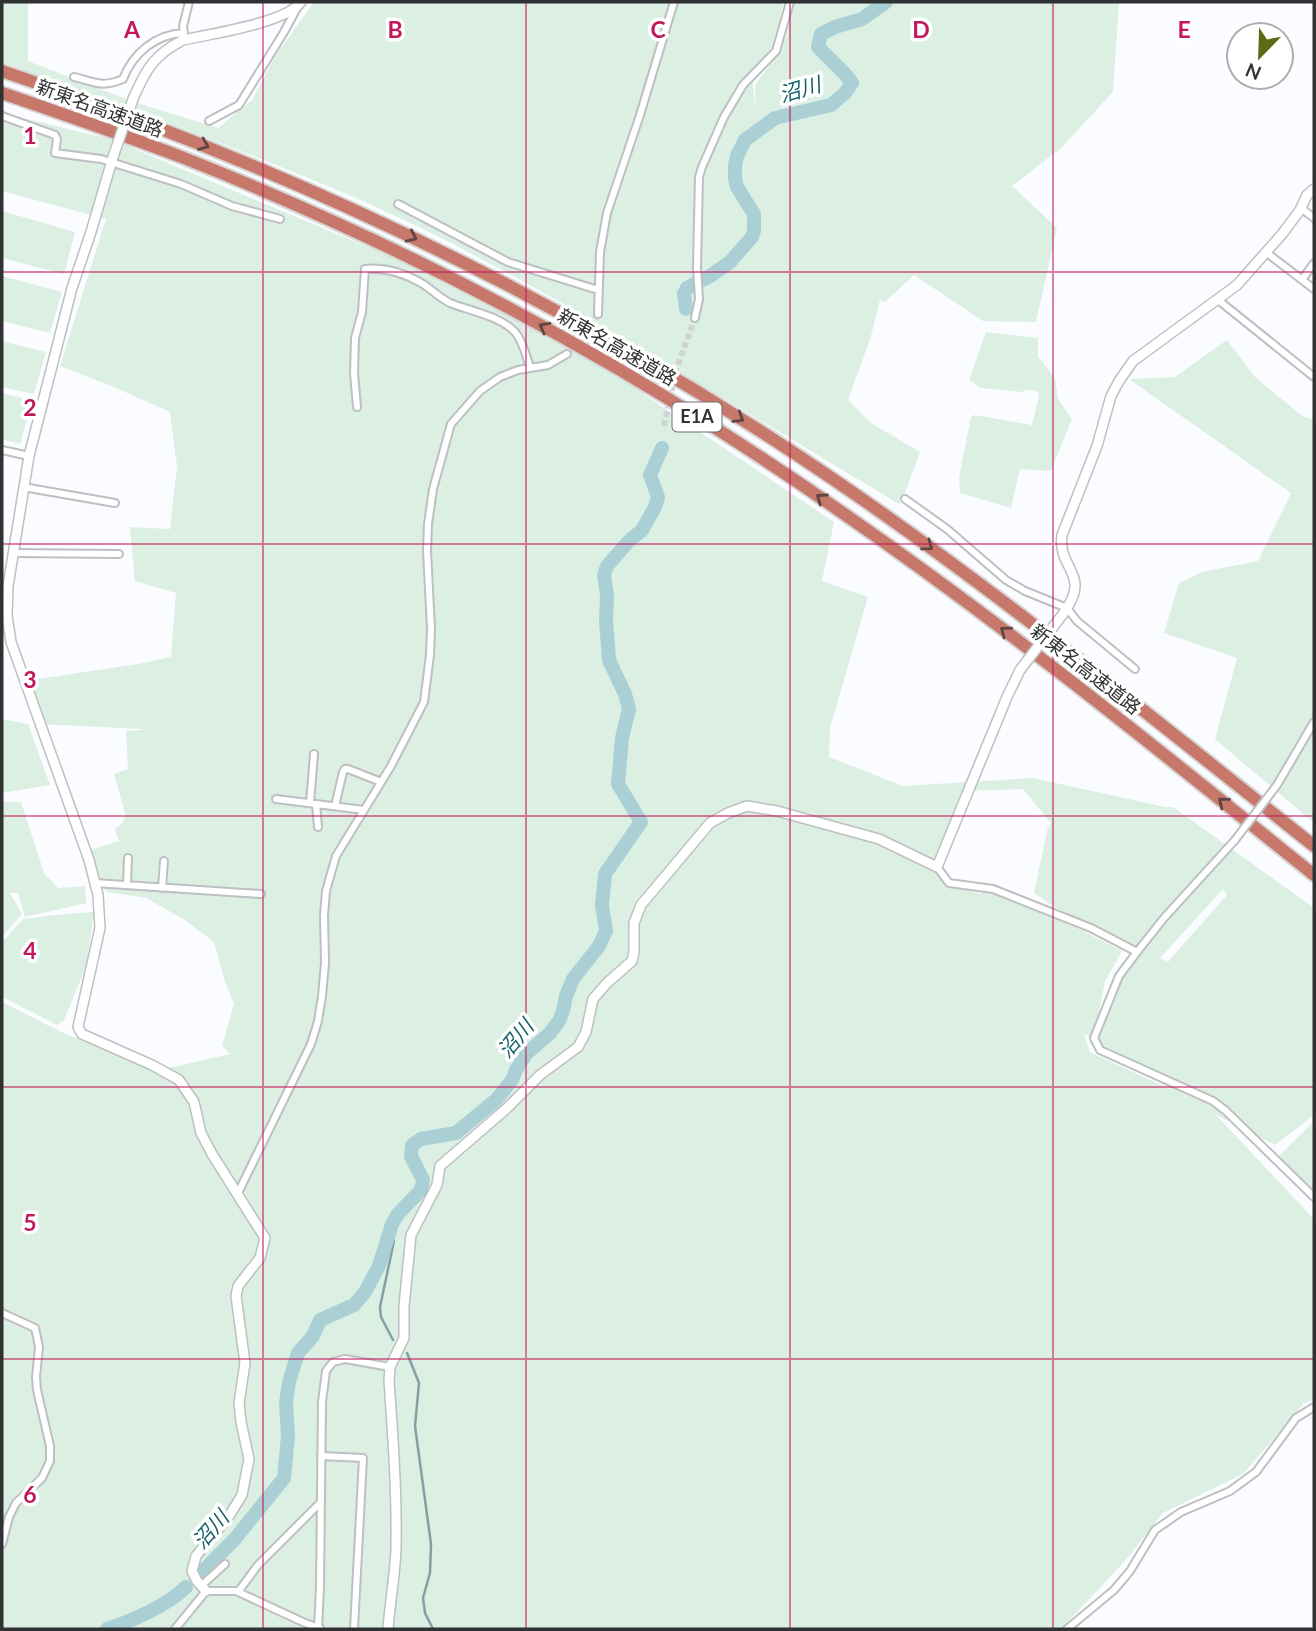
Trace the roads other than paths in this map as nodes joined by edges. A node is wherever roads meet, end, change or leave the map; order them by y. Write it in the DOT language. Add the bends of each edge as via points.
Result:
graph roads {
  1 [pos="189,2"];
  2 [pos="674,2"];
  3 [pos="790,2"];
  4 [pos="299,5"];
  5 [pos="183,36"];
  6 [pos="2,71"];
  7 [pos="74,77"];
  8 [pos="2,93"];
  9 [pos="2,116"];
  10 [pos="209,121"];
  11 [pos="112,159"];
  12 [pos="1314,189"];
  13 [pos="398,204"];
  14 [pos="1301,208"];
  15 [pos="1314,218"];
  16 [pos="280,219"];
  17 [pos="1267,253"];
  18 [pos="1314,263"];
  19 [pos="1302,279"];
  20 [pos="1314,289"];
  21 [pos="598,290"];
  22 [pos="1217,299"];
  23 [pos="598,314"];
  24 [pos="695,318"];
  25 [pos="567,354"];
  26 [pos="530,367"];
  27 [pos="1314,377"];
  28 [pos="357,407"];
  29 [pos="2,450"];
  30 [pos="29,456"];
  31 [pos="23,487"];
  32 [pos="905,499"];
  33 [pos="116,503"];
  34 [pos="14,553"];
  35 [pos="119,554"];
  36 [pos="1065,611"];
  37 [pos="1135,668"];
  38 [pos="1314,722"];
  39 [pos="314,754"];
  40 [pos="381,782"];
  41 [pos="276,799"];
  42 [pos="313,803"];
  43 [pos="335,806"];
  44 [pos="364,810"];
  45 [pos="318,827"];
  46 [pos="1314,846"];
  47 [pos="128,858"];
  48 [pos="164,861"];
  49 [pos="937,867"];
  50 [pos="1314,875"];
  51 [pos="95,883"];
  52 [pos="127,885"];
  53 [pos="162,888"];
  54 [pos="261,894"];
  55 [pos="1137,952"];
  56 [pos="237,1195"];
  57 [pos="1314,1197"];
  58 [pos="2,1313"];
  59 [pos="390,1367"];
  60 [pos="1314,1406"];
  61 [pos="321,1456"];
  62 [pos="320,1503"];
  63 [pos="2,1544"];
  64 [pos="226,1564"];
  65 [pos="204,1588"];
  66 [pos="238,1592"];
  67 [pos="319,1628"];
  68 [pos="175,1629"];
  69 [pos="354,1629"];
  70 [pos="388,1629"];
  71 [pos="1067,1629"];
  1 -- 5 [label="street"];
  2 -- 21 [label="street" via="607,213"];
  3 -- 24 [label="street" via="776,51 743,85 702,167"];
  4 -- 5 [label="street" via="273,19"];
  4 -- 10 [label="street" via="239,105"];
  5 -- 7 [label="street" via="170,33 153,42 115,82 104,85"];
  5 -- 11 [label="street, bridge" via="158,56 144,75"];
  6 -- 46 [label="highway, 新東名高速道路 / E1A, one-way" via="293,183 547,304 643,360 741,419 904,529"];
  50 -- 8 [label="highway, 新東名高速道路 / E1A, one-way" via="1044,660 887,544 630,376 494,300 354,232 186,160"];
  9 -- 11 [label="street" via="55,135 55,153"];
  11 -- 16 [label="street" via="232,206"];
  11 -- 30 [label="street" via="72,288"];
  12 -- 14 [label="street"];
  13 -- 21 [label="street" via="508,262"];
  14 -- 15 [label="street"];
  14 -- 17 [label="street"];
  17 -- 19 [label="street"];
  17 -- 22 [label="street"];
  18 -- 19 [label="street"];
  19 -- 20 [label="street"];
  21 -- 23 [label="street"];
  22 -- 27 [label="street"];
  22 -- 36 [label="street" via="1133,361 1111,396 1062,535 1061,545 1075,576 1075,592"];
  25 -- 26 [label="street" via="548,365"];
  26 -- 28 [label="street" via="514,331 485,314 449,302 407,276 365,269 355,338"];
  26 -- 40 [label="street" via="494,380 451,424 428,524 431,628 424,702"];
  29 -- 30 [label="street"];
  30 -- 31 [label="street"];
  31 -- 33 [label="street"];
  31 -- 34 [label="street"];
  32 -- 36 [label="street" via="1006,580"];
  34 -- 35 [label="street"];
  34 -- 51 [label="street" via="6,616 11,642"];
  36 -- 37 [label="street"];
  36 -- 49 [label="street, bridge" via="1020,670"];
  38 -- 55 [label="street, bridge" via="1277,785 1235,840"];
  39 -- 42 [label="street"];
  40 -- 43 [label="street" via="345,769"];
  40 -- 44 [label="street"];
  41 -- 42 [label="street"];
  42 -- 43 [label="street"];
  42 -- 45 [label="street"];
  43 -- 44 [label="street"];
  44 -- 56 [label="street" via="335,856 326,891 325,963 311,1044"];
  47 -- 52 [label="street"];
  48 -- 53 [label="street"];
  49 -- 55 [label="street" via="949,883 1004,894 1091,928"];
  49 -- 59 [label="street" via="879,839 777,811 747,806 710,823 641,905 634,923 632,961 593,999 578,1047 540,1075 440,1166 437,1185 411,1235 404,1338"];
  51 -- 52 [label="street"];
  51 -- 56 [label="street" via="100,928 78,1027 82,1034 179,1080 194,1102 201,1133"];
  52 -- 53 [label="street"];
  53 -- 54 [label="street"];
  55 -- 57 [label="street" via="1119,976 1094,1038 1100,1050 1213,1101"];
  56 -- 65 [label="street" via="265,1238 260,1258 238,1286 236,1296 245,1363 239,1403 249,1460 242,1495 196,1556 192,1571"];
  58 -- 63 [label="street" via="35,1328 37,1390 50,1446 50,1461 42,1478 16,1503"];
  59 -- 61 [label="street" via="345,1359 333,1362 326,1371"];
  59 -- 70 [label="street" via="396,1552"];
  60 -- 71 [label="street" via="1296,1418 1256,1472 1230,1491 1181,1512 1155,1530 1114,1590"];
  61 -- 62 [label="street"];
  61 -- 69 [label="street" via="363,1458"];
  62 -- 66 [label="street" via="258,1565"];
  62 -- 67 [label="street"];
  64 -- 65 [label="street"];
  65 -- 66 [label="street"];
  65 -- 68 [label="street"];
  66 -- 67 [label="street"];
}
